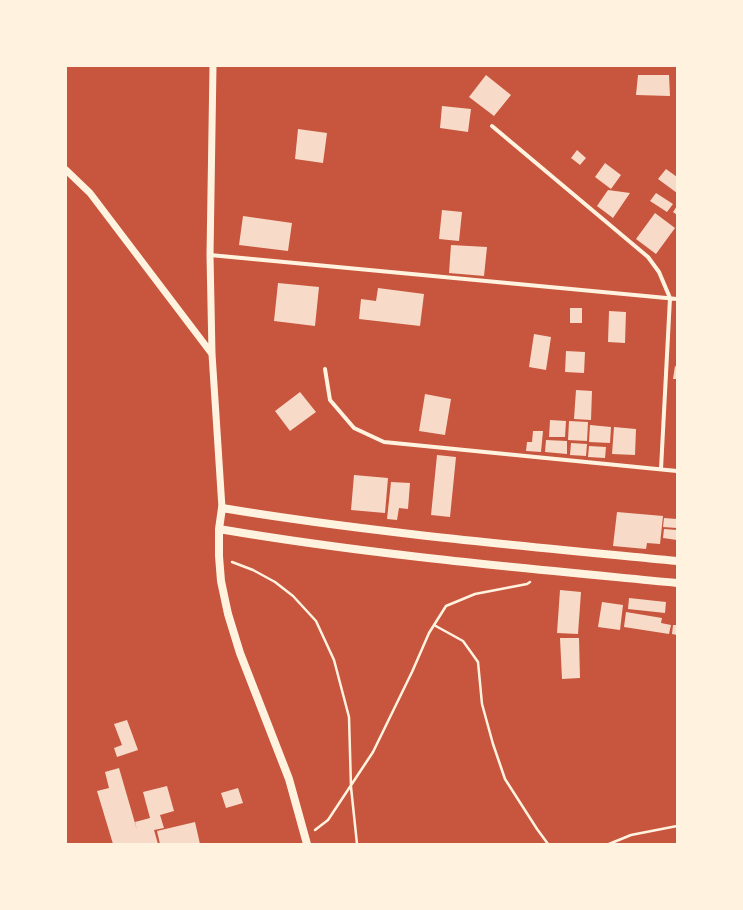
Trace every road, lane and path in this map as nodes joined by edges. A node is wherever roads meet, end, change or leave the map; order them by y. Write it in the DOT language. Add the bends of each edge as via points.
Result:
graph roads {
  1 [pos="213,66"];
  2 [pos="492,126"];
  3 [pos="66,170"];
  4 [pos="210,254"];
  5 [pos="670,298"];
  6 [pos="677,299"];
  7 [pos="212,354"];
  8 [pos="325,369"];
  9 [pos="661,469"];
  10 [pos="677,471"];
  11 [pos="222,508"];
  12 [pos="219,529"];
  13 [pos="219,556"];
  14 [pos="677,561"];
  15 [pos="547,570"];
  16 [pos="677,583"];
  17 [pos="434,625"];
  18 [pos="351,787"];
  19 [pos="677,826"];
  20 [pos="306,840"];
  21 [pos="357,844"];
  22 [pos="548,844"];
  23 [pos="609,844"];
  1 -- 4 [label="street"];
  2 -- 5 [label="street" via="648,257"];
  3 -- 7 [label="street" via="90,193"];
  4 -- 5 [label="street"];
  4 -- 7 [label="street"];
  5 -- 6 [label="street"];
  5 -- 9 [label="street"];
  7 -- 11 [label="street"];
  8 -- 9 [label="street" via="330,400 354,428 384,442"];
  9 -- 10 [label="street"];
  11 -- 12 [label="main road"];
  11 -- 14 [label="main road" via="449,539"];
  12 -- 13 [label="main road"];
  12 -- 15 [label="main road" via="354,549"];
  13 -- 18 [label="path" via="275,582 293,596 316,621 334,660 348,717"];
  13 -- 20 [label="main road" via="221,582 228,614 240,653 289,779"];
  15 -- 16 [label="main road"];
  15 -- 17 [label="path" via="527,584 475,594 446,606"];
  17 -- 18 [label="path" via="373,752"];
  17 -- 22 [label="path" via="463,641 478,662 482,704 506,779"];
  18 -- 20 [label="path" via="328,820"];
  18 -- 21 [label="path"];
  19 -- 23 [label="path" via="631,835"];
}
